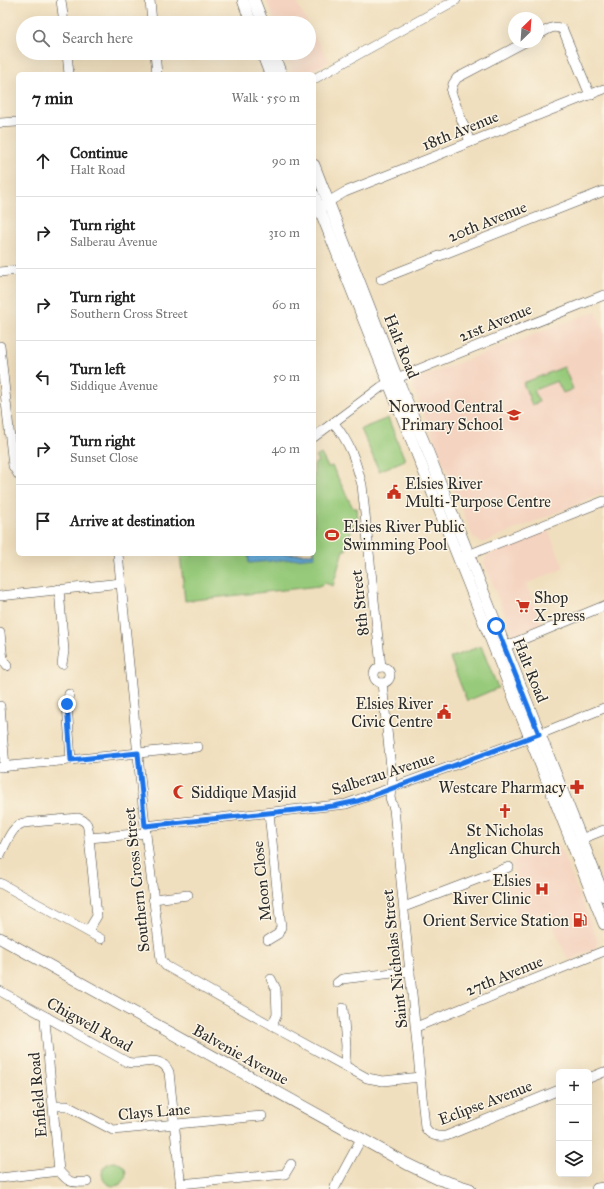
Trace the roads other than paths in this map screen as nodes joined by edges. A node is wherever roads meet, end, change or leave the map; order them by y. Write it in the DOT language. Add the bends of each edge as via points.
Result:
graph roads {
  1 [pos="61,0"];
  2 [pos="150,0"];
  3 [pos="243,0"];
  4 [pos="254,0"];
  5 [pos="456,0"];
  6 [pos="63,16"];
  7 [pos="151,16"];
  8 [pos="249,16"];
  9 [pos="260,16"];
  10 [pos="544,32"];
  11 [pos="514,48"];
  12 [pos="68,60"];
  13 [pos="156,60"];
  14 [pos="265,60"];
  15 [pos="276,60"];
  16 [pos="69,72"];
  17 [pos="157,72"];
  18 [pos="269,72"];
  19 [pos="280,72"];
  20 [pos="316,78"];
  21 [pos="604,89"];
  22 [pos="590,95"];
  23 [pos="16,122"];
  24 [pos="0,123"];
  25 [pos="470,142"];
  26 [pos="316,179"];
  27 [pos="604,191"];
  28 [pos="320,208"];
  29 [pos="16,270"];
  30 [pos="0,272"];
  31 [pos="381,279"];
  32 [pos="604,295"];
  33 [pos="0,346"];
  34 [pos="393,380"];
  35 [pos="334,423"];
  36 [pos="316,436"];
  37 [pos="16,471"];
  38 [pos="604,501"];
  39 [pos="118,556"];
  40 [pos="463,557"];
  41 [pos="121,583"];
  42 [pos="59,590"];
  43 [pos="0,596"];
  44 [pos="604,606"];
  45 [pos="0,633"];
  46 [pos="504,646"];
  47 [pos="62,664"];
  48 [pos="7,666"];
  49 [pos="69,694"];
  50 [pos="1,703"];
  51 [pos="604,708"];
  52 [pos="534,736"];
  53 [pos="198,748"];
  54 [pos="138,753"];
  55 [pos="71,760"];
  56 [pos="3,767"];
  57 [pos="391,789"];
  58 [pos="270,813"];
  59 [pos="146,830"];
  60 [pos="604,830"];
  61 [pos="89,838"];
  62 [pos="581,839"];
  63 [pos="0,855"];
  64 [pos="509,867"];
  65 [pos="0,883"];
  66 [pos="188,895"];
  67 [pos="604,896"];
  68 [pos="153,899"];
  69 [pos="404,907"];
  70 [pos="604,924"];
  71 [pos="88,931"];
  72 [pos="0,938"];
  73 [pos="101,939"];
  74 [pos="268,940"];
  75 [pos="604,951"];
  76 [pos="410,971"];
  77 [pos="271,979"];
  78 [pos="337,983"];
  79 [pos="0,991"];
  80 [pos="343,1008"];
  81 [pos="47,1017"];
  82 [pos="272,1026"];
  83 [pos="416,1027"];
  84 [pos="344,1066"];
  85 [pos="604,1072"];
  86 [pos="420,1077"];
  87 [pos="592,1077"];
  88 [pos="556,1091"];
  89 [pos="54,1106"];
  90 [pos="262,1116"];
  91 [pos="174,1124"];
  92 [pos="426,1127"];
  93 [pos="362,1139"];
  94 [pos="291,1164"];
  95 [pos="59,1171"];
  96 [pos="0,1178"];
  97 [pos="87,1182"];
  98 [pos="180,1186"];
  99 [pos="604,1188"];
  100 [pos="334,1189"];
  101 [pos="470,1189"];
  102 [pos="597,1189"];
  1 -- 6 [label="street"];
  2 -- 7 [label="street"];
  3 -- 8 [label="street"];
  4 -- 9 [label="street"];
  5 -- 20 [label="street"];
  10 -- 22 [label="street" via="557,26 562,30"];
  11 -- 25 [label="street" via="457,78 453,84 451,92"];
  12 -- 16 [label="street"];
  13 -- 17 [label="street"];
  14 -- 18 [label="street"];
  15 -- 19 [label="street"];
  21 -- 22 [label="street, 18th Avenue"];
  22 -- 25 [label="street, 18th Avenue"];
  23 -- 24 [label="street"];
  25 -- 28 [label="street, 18th Avenue" via="345,192"];
  26 -- 28 [label="street, Halt Road"];
  27 -- 31 [label="street, 20th Avenue"];
  28 -- 34 [label="street, Halt Road"];
  29 -- 30 [label="street"];
  32 -- 34 [label="street, 21st Avenue"];
  33 -- 37 [label="street" via="13,466"];
  34 -- 35 [label="street, 21st Avenue"];
  34 -- 40 [label="street, Halt Road" via="426,447"];
  35 -- 36 [label="street, 21st Avenue"];
  35 -- 57 [label="street, 8th Street" via="355,459 362,485 381,667 376,669 374,677 382,683 392,777"];
  38 -- 40 [label="street"];
  39 -- 41 [label="street, Southern Cross Street"];
  40 -- 46 [label="street, Halt Road"];
  40 -- 52 [label="street, Halt Road"];
  41 -- 42 [label="street"];
  41 -- 54 [label="street, Southern Cross Street"];
  42 -- 43 [label="street"];
  42 -- 47 [label="street" via="64,651"];
  44 -- 46 [label="street"];
  45 -- 48 [label="street" via="3,660"];
  46 -- 52 [label="street, Halt Road"];
  49 -- 55 [label="street" via="67,704"];
  50 -- 56 [label="street"];
  51 -- 52 [label="street, Salberau Avenue"];
  52 -- 57 [label="street, Salberau Avenue"];
  52 -- 62 [label="street, Halt Road"];
  52 -- 70 [label="street, Halt Road"];
  53 -- 54 [label="street"];
  54 -- 55 [label="street"];
  54 -- 59 [label="street, Southern Cross Street"];
  55 -- 56 [label="street"];
  57 -- 58 [label="street, Salberau Avenue" via="346,804"];
  57 -- 69 [label="street, Saint Nicholas Street"];
  58 -- 59 [label="street, Salberau Avenue"];
  58 -- 74 [label="street, Moon Close" via="281,927 278,934"];
  59 -- 61 [label="street, Salberau Avenue"];
  59 -- 68 [label="street, Southern Cross Street"];
  60 -- 62 [label="street"];
  61 -- 63 [label="street" via="85,820 78,818 23,823 14,829"];
  61 -- 71 [label="street" via="96,916"];
  62 -- 67 [label="street, Halt Road"];
  64 -- 69 [label="street"];
  65 -- 71 [label="street"];
  66 -- 68 [label="street"];
  68 -- 82 [label="street, Southern Cross Street" via="159,951 166,966"];
  69 -- 76 [label="street, Saint Nicholas Street"];
  71 -- 73 [label="street"];
  72 -- 93 [label="street, Balvenie Avenue"];
  75 -- 83 [label="street, 27th Avenue"];
  76 -- 78 [label="street" via="342,979"];
  76 -- 83 [label="street, Saint Nicholas Street"];
  77 -- 82 [label="street" via="276,988 277,1014"];
  79 -- 81 [label="street, Chigwell Road"];
  80 -- 84 [label="street" via="346,1046"];
  81 -- 89 [label="street, Enfield Road" via="45,1021"];
  81 -- 91 [label="street, Chigwell Road" via="127,1062 154,1061 164,1065 169,1072"];
  82 -- 84 [label="street, Southern Cross Street"];
  83 -- 86 [label="street, Saint Nicholas Street"];
  84 -- 86 [label="street, Southern Cross Street" via="375,1080 393,1081"];
  85 -- 87 [label="street"];
  86 -- 92 [label="street, Saint Nicholas Street"];
  88 -- 92 [label="street, Eclipse Avenue" via="446,1136 437,1137"];
  89 -- 91 [label="street, Clays Lane" via="67,1106 113,1130"];
  89 -- 95 [label="street, Enfield Road"];
  90 -- 91 [label="street, Clays Lane"];
  91 -- 98 [label="street, Chigwell Road"];
  93 -- 100 [label="street"];
  93 -- 101 [label="street, Balvenie Avenue" via="422,1172"];
  94 -- 98 [label="street" via="285,1174"];
  95 -- 96 [label="street"];
  95 -- 97 [label="street" via="71,1182"];
  99 -- 102 [label="street"];
}
